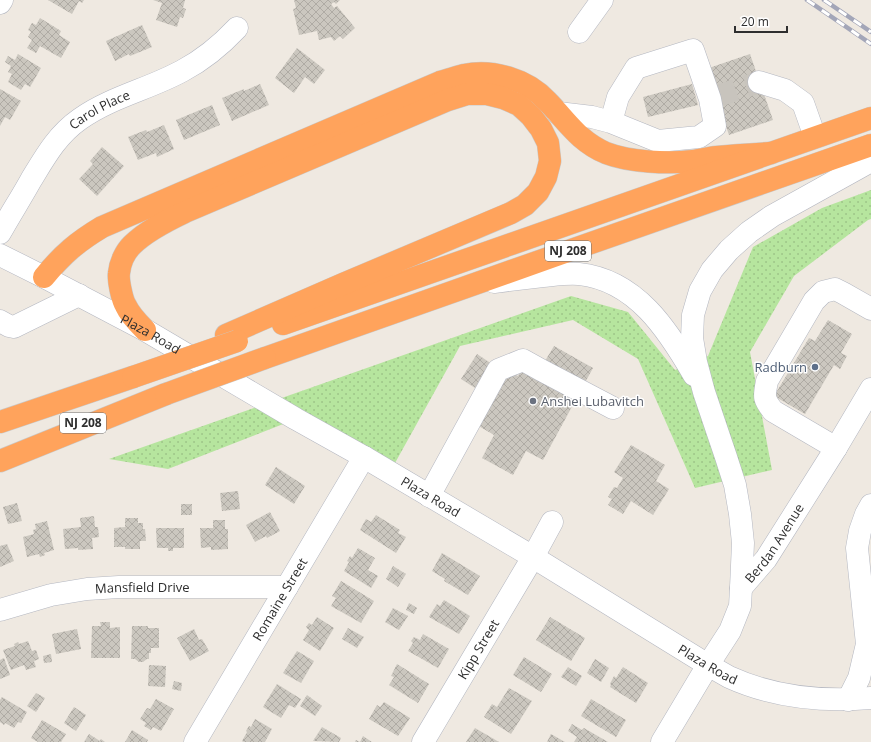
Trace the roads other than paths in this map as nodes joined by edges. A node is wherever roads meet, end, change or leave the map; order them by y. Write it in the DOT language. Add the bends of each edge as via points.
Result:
graph roads {
  1 [pos="2,0"];
  2 [pos="602,0"];
  3 [pos="0,3"];
  4 [pos="237,28"];
  5 [pos="579,32"];
  6 [pos="759,82"];
  7 [pos="558,113"];
  8 [pos="871,118"];
  9 [pos="611,122"];
  10 [pos="815,137"];
  11 [pos="871,145"];
  12 [pos="771,153"];
  13 [pos="871,161"];
  14 [pos="0,233"];
  15 [pos="0,255"];
  16 [pos="44,277"];
  17 [pos="476,283"];
  18 [pos="79,295"];
  19 [pos="871,309"];
  20 [pos="0,321"];
  21 [pos="145,330"];
  22 [pos="232,338"];
  23 [pos="871,389"];
  24 [pos="704,392"];
  25 [pos="166,394"];
  26 [pos="613,408"];
  27 [pos="0,422"];
  28 [pos="836,448"];
  29 [pos="0,453"];
  30 [pos="364,457"];
  31 [pos="0,461"];
  32 [pos="429,496"];
  33 [pos="871,505"];
  34 [pos="552,522"];
  35 [pos="533,557"];
  36 [pos="288,587"];
  37 [pos="741,588"];
  38 [pos="867,597"];
  39 [pos="0,610"];
  40 [pos="869,647"];
  41 [pos="708,665"];
  42 [pos="871,698"];
  43 [pos="848,700"];
  44 [pos="195,742"];
  45 [pos="423,742"];
  46 [pos="662,742"];
  1 -- 3 [label="street"];
  2 -- 5 [label="street"];
  4 -- 14 [label="street, Carol Place" via="198,62 181,72 99,107 62,134"];
  6 -- 10 [label="street" via="785,90 803,103"];
  7 -- 9 [label="street"];
  7 -- 12 [label="highway" via="574,132 589,144 606,153 627,158 671,163"];
  7 -- 16 [label="highway" via="529,86 510,77 489,74 465,75 440,82 102,227 72,247"];
  8 -- 10 [label="highway, NJ 208"];
  9 -- 9 [label="street" via="618,97 636,68 693,50 712,98 715,126 699,137 658,141"];
  10 -- 12 [label="highway, NJ 208"];
  11 -- 17 [label="highway, NJ 208"];
  12 -- 22 [label="highway, NJ 208"];
  13 -- 24 [label="street" via="766,220 728,250 712,270 700,291 693,315 692,338"];
  15 -- 16 [label="street, Plaza Road"];
  16 -- 18 [label="street, Plaza Road"];
  17 -- 24 [label="street" via="578,274 598,277 617,285 649,310 675,345"];
  17 -- 25 [label="highway, NJ 208, bridge"];
  18 -- 20 [label="street" via="14,327"];
  18 -- 21 [label="street, Plaza Road"];
  19 -- 28 [label="street" via="835,289 823,292 814,301 767,381 764,396 774,411"];
  21 -- 22 [label="highway" via="125,305 119,273 122,259 131,246 146,234 184,212 467,94 487,94 519,105 541,129 548,143 550,161 546,177 538,192 525,204 511,213 336,287"];
  21 -- 30 [label="street, Plaza Road"];
  22 -- 27 [label="highway, NJ 208, bridge" via="133,377"];
  23 -- 28 [label="street, Berdan Avenue"];
  24 -- 37 [label="street" via="735,486 743,543"];
  25 -- 29 [label="highway, NJ 208"];
  25 -- 31 [label="highway"];
  26 -- 32 [label="street" via="523,360 498,370"];
  28 -- 37 [label="street, Berdan Avenue" via="766,560"];
  30 -- 32 [label="street, Plaza Road"];
  30 -- 36 [label="street, Romaine Street"];
  32 -- 35 [label="street, Plaza Road"];
  33 -- 38 [label="street" via="860,531 858,548"];
  34 -- 35 [label="street, Kipp Street"];
  35 -- 41 [label="street, Plaza Road"];
  35 -- 45 [label="street, Kipp Street"];
  36 -- 39 [label="street, Mansfield Drive" via="87,589 51,595"];
  36 -- 44 [label="street, Romaine Street"];
  37 -- 41 [label="street, Berdan Avenue" via="740,606 730,631"];
  38 -- 40 [label="street"];
  40 -- 43 [label="street" via="859,678"];
  41 -- 43 [label="street, Plaza Road" via="732,678 777,693"];
  41 -- 46 [label="street, Berdan Avenue"];
  42 -- 43 [label="street, Plaza Road"];
}
